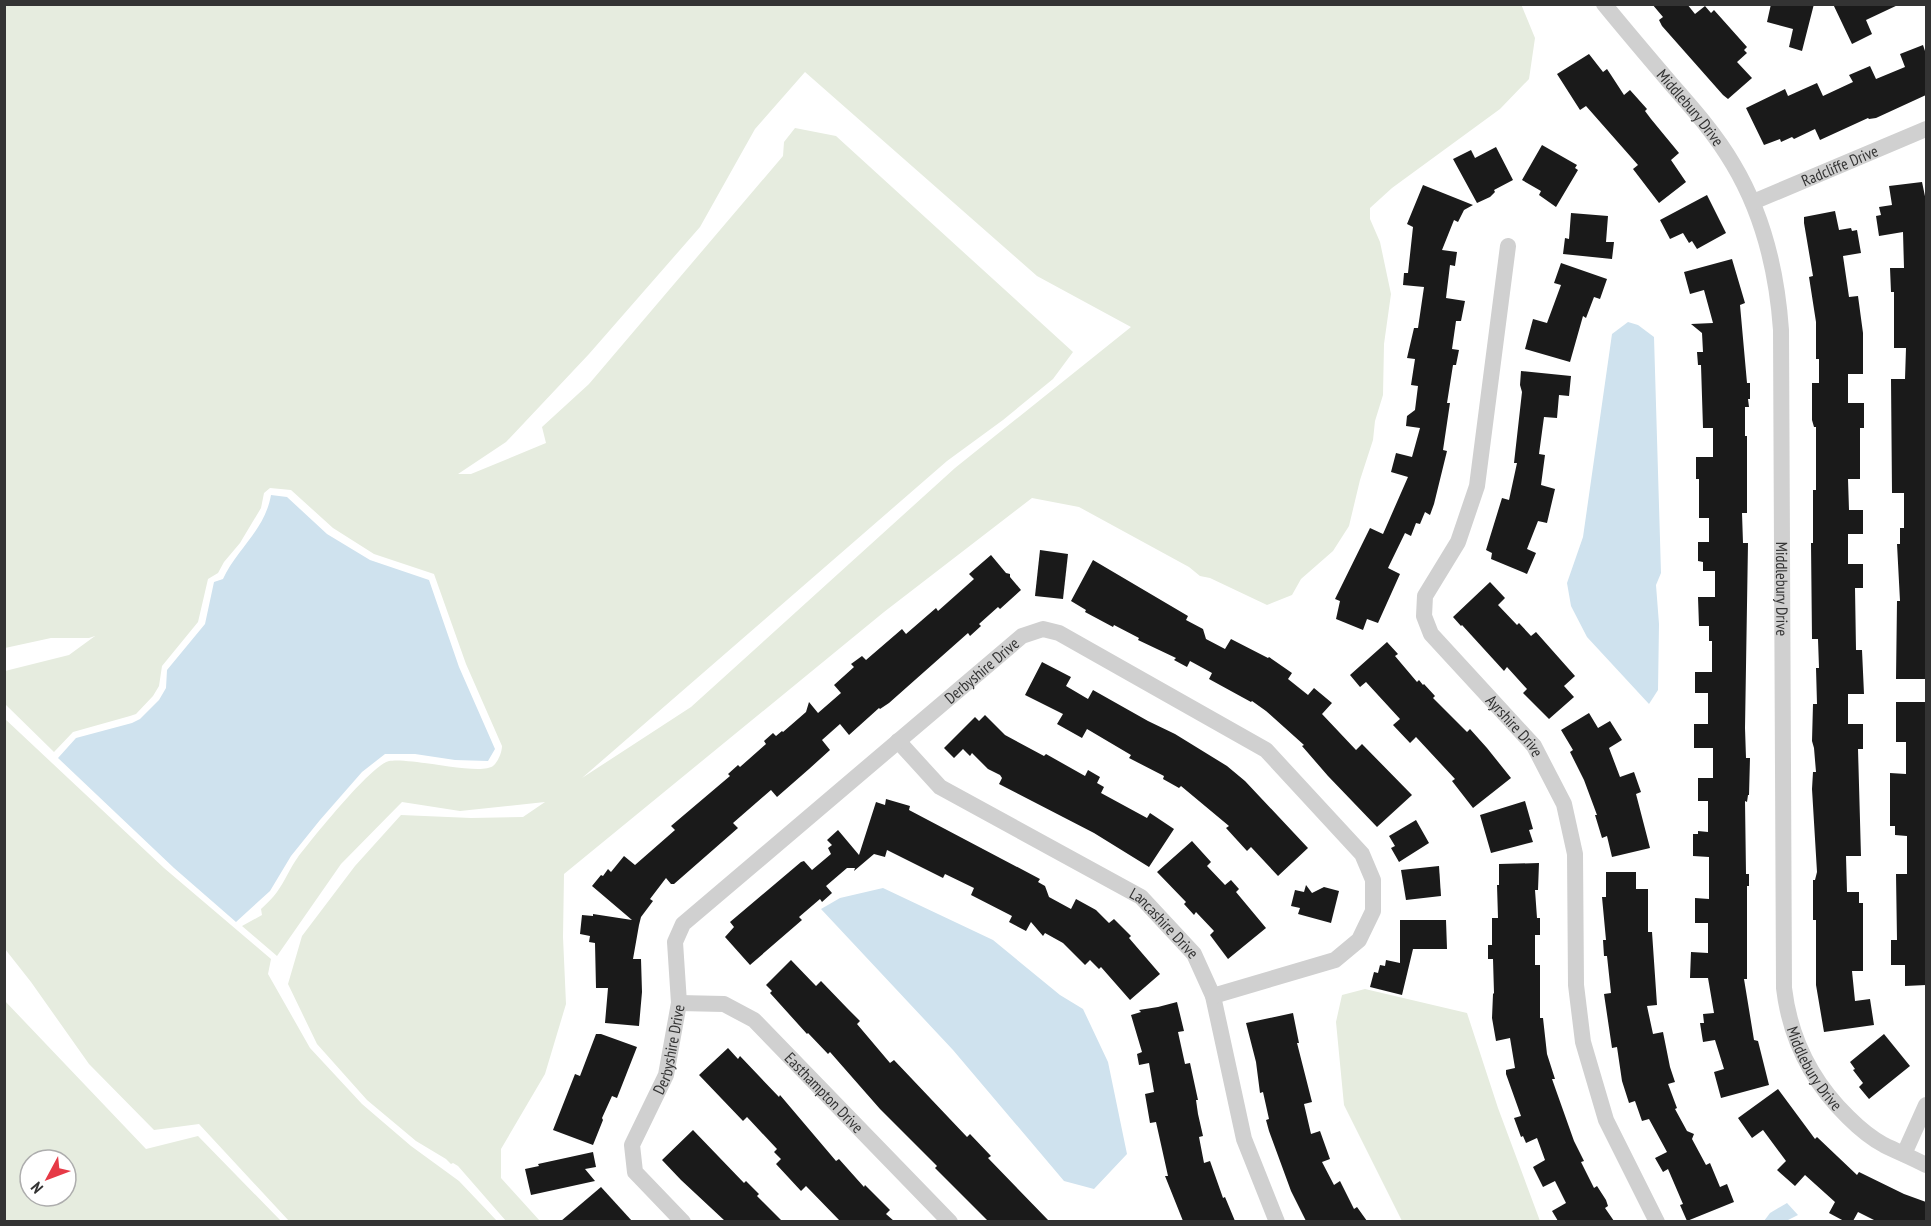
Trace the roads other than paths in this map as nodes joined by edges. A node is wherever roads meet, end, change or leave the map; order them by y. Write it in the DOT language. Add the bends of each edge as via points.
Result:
graph roads {
  1 [pos="1604,4"];
  2 [pos="1926,129"];
  3 [pos="1753,202"];
  4 [pos="1508,246"];
  5 [pos="898,741"];
  6 [pos="1213,996"];
  7 [pos="679,1003"];
  8 [pos="1926,1105"];
  9 [pos="1904,1154"];
  10 [pos="1926,1165"];
  11 [pos="683,1221"];
  12 [pos="950,1221"];
  13 [pos="1277,1221"];
  14 [pos="1657,1221"];
  1 -- 3 [label="street, Middlebury Drive" via="1710,128"];
  2 -- 3 [label="street, Radcliffe Drive"];
  3 -- 9 [label="street, Middlebury Drive" via="1774,267 1781,330 1786,1008 1799,1049 1820,1086 1862,1131"];
  4 -- 14 [label="street, Ayrshire Drive" via="1477,486 1458,542 1425,596 1424,616 1431,634 1534,746 1564,804 1575,854 1576,985 1583,1042 1606,1120"];
  5 -- 6 [label="street, Lancashire Drive" via="940,787 1141,897 1194,954"];
  5 -- 6 [label="street, Derbyshire Drive" via="1022,636 1043,629 1059,633 1266,750 1362,854 1373,880 1373,911 1359,940 1335,960"];
  5 -- 7 [label="street, Derbyshire Drive" via="683,924 675,942"];
  6 -- 13 [label="street, Lancashire Drive" via="1244,1139"];
  7 -- 11 [label="street, Derbyshire Drive" via="666,1075 632,1145 635,1172"];
  7 -- 12 [label="street, Easthampton Drive" via="724,1004 754,1020"];
  8 -- 9 [label="street"];
  9 -- 10 [label="street, Middlebury Drive"];
}
